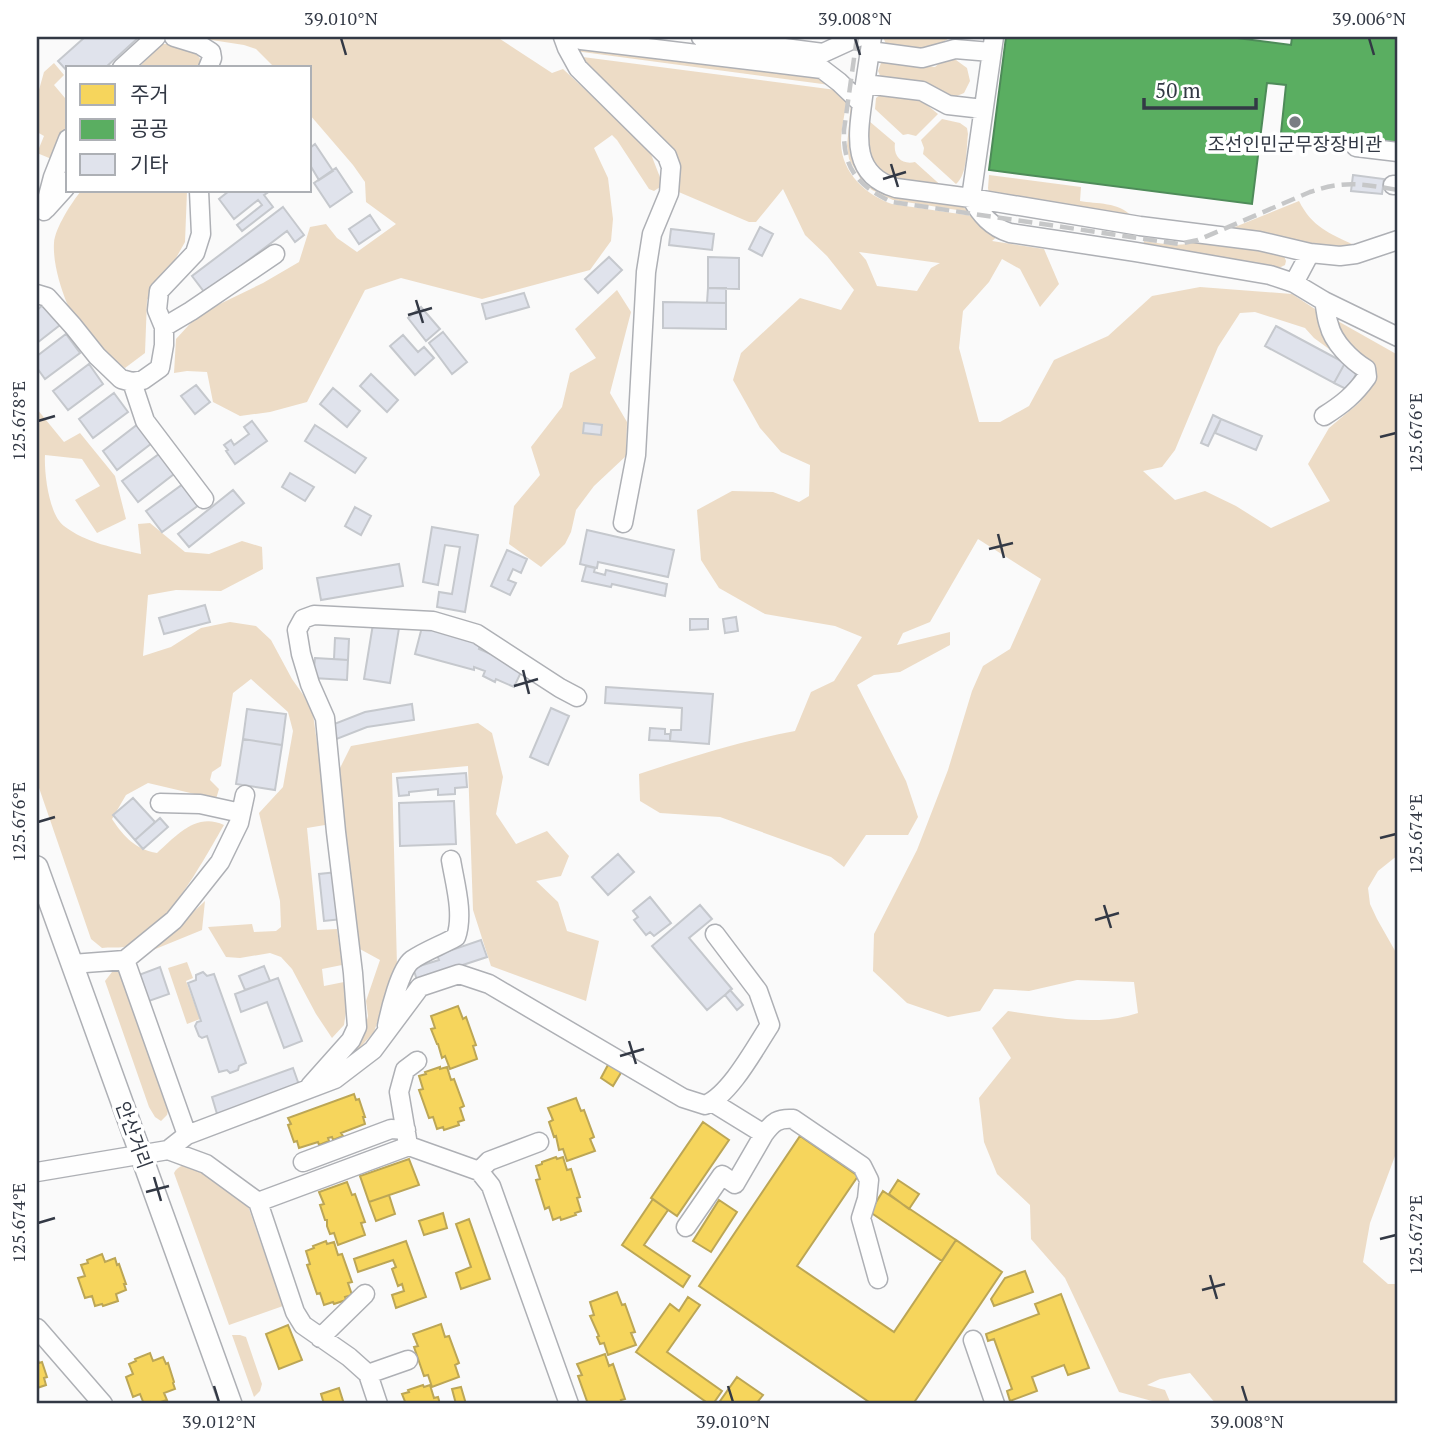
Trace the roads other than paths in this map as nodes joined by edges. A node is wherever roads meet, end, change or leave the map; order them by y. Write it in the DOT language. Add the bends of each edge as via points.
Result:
graph roads {
  1 [pos="156,37"];
  2 [pos="174,37"];
  3 [pos="563,37"];
  4 [pos="576,37"];
  5 [pos="701,37"];
  6 [pos="858,37"];
  7 [pos="871,44"];
  8 [pos="993,44"];
  9 [pos="822,61"];
  10 [pos="124,66"];
  11 [pos="209,66"];
  12 [pos="865,84"];
  13 [pos="862,104"];
  14 [pos="983,110"];
  15 [pos="66,144"];
  16 [pos="1356,147"];
  17 [pos="1398,152"];
  18 [pos="66,186"];
  19 [pos="199,192"];
  20 [pos="971,198"];
  21 [pos="41,215"];
  22 [pos="1140,226"];
  23 [pos="1398,240"];
  24 [pos="1136,252"];
  25 [pos="1310,253"];
  26 [pos="275,254"];
  27 [pos="1294,282"];
  28 [pos="37,294"];
  29 [pos="1324,302"];
  30 [pos="164,327"];
  31 [pos="1398,337"];
  32 [pos="132,382"];
  33 [pos="1324,416"];
  34 [pos="204,499"];
  35 [pos="623,523"];
  36 [pos="578,697"];
  37 [pos="160,803"];
  38 [pos="451,860"];
  39 [pos="37,867"];
  40 [pos="715,934"];
  41 [pos="125,960"];
  42 [pos="72,964"];
  43 [pos="386,1033"];
  44 [pos="417,1061"];
  45 [pos="308,1089"];
  46 [pos="712,1102"];
  47 [pos="764,1134"];
  48 [pos="187,1135"];
  49 [pos="407,1138"];
  50 [pos="539,1142"];
  51 [pos="168,1150"];
  52 [pos="141,1155"];
  53 [pos="303,1162"];
  54 [pos="479,1171"];
  55 [pos="37,1172"];
  56 [pos="258,1202"];
  57 [pos="687,1227"];
  58 [pos="878,1279"];
  59 [pos="365,1294"];
  60 [pos="37,1328"];
  61 [pos="320,1338"];
  62 [pos="973,1339"];
  63 [pos="408,1360"];
  64 [pos="368,1374"];
  65 [pos="103,1404"];
  66 [pos="231,1404"];
  67 [pos="378,1404"];
  68 [pos="569,1404"];
  69 [pos="995,1404"];
  1 -- 10 [label="street"];
  2 -- 11 [label="street" via="211,51"];
  3 -- 35 [label="street" via="579,68 667,156 671,167 670,193 652,234 646,272 636,455"];
  4 -- 9 [label="street"];
  5 -- 9 [label="street"];
  6 -- 9 [label="street"];
  7 -- 8 [label="street" via="922,58"];
  7 -- 12 [label="street"];
  8 -- 14 [label="street"];
  9 -- 13 [label="street"];
  12 -- 13 [label="street"];
  12 -- 14 [label="street" via="922,92 948,104"];
  13 -- 20 [label="street" via="858,143 869,172 879,181 896,188"];
  14 -- 20 [label="street"];
  15 -- 21 [label="street"];
  16 -- 17 [label="street"];
  18 -- 21 [label="street"];
  19 -- 30 [label="street" via="201,234 195,253 159,291 158,310"];
  20 -- 22 [label="street"];
  20 -- 24 [label="street" via="999,230"];
  22 -- 24 [label="street"];
  22 -- 25 [label="street" via="1259,241"];
  23 -- 25 [label="street" via="1356,254"];
  24 -- 27 [label="street"];
  25 -- 27 [label="street"];
  26 -- 30 [label="street"];
  27 -- 29 [label="street"];
  28 -- 32 [label="street" via="47,297 121,379"];
  29 -- 31 [label="street"];
  29 -- 33 [label="street" via="1337,342 1366,369 1367,377 1356,392"];
  30 -- 32 [label="street" via="160,368"];
  32 -- 34 [label="street" via="145,421"];
  36 -- 45 [label="street" via="477,634 433,621 314,615 303,619 297,630 301,654 325,718 357,1027"];
  37 -- 41 [label="street" via="243,804 220,862 174,920"];
  38 -- 43 [label="street" via="458,907 456,937 410,961 392,1003"];
  39 -- 42 [label="main road, 안산거리"];
  40 -- 46 [label="street" via="758,990 770,1025 724,1092"];
  41 -- 42 [label="street"];
  41 -- 48 [label="street"];
  42 -- 52 [label="main road, 안산거리"];
  43 -- 45 [label="street" via="373,1050 335,1079"];
  43 -- 46 [label="street" via="419,987 458,974 489,984 683,1098 705,1105"];
  44 -- 49 [label="street" via="405,1070 399,1092"];
  45 -- 48 [label="street"];
  46 -- 47 [label="street"];
  47 -- 57 [label="street" via="735,1184 722,1175"];
  47 -- 58 [label="street" via="781,1118 793,1119 862,1167 869,1180 861,1218"];
  48 -- 51 [label="street"];
  49 -- 53 [label="street" via="391,1129"];
  49 -- 54 [label="street"];
  49 -- 56 [label="street"];
  50 -- 54 [label="street" via="489,1161"];
  51 -- 52 [label="street"];
  51 -- 56 [label="street" via="206,1164"];
  52 -- 55 [label="street"];
  52 -- 66 [label="main road, 안산거리"];
  54 -- 68 [label="street" via="491,1186"];
  56 -- 61 [label="street" via="295,1312"];
  59 -- 61 [label="street"];
  60 -- 65 [label="street"];
  61 -- 64 [label="street"];
  62 -- 69 [label="street"];
  63 -- 64 [label="street"];
  64 -- 67 [label="street"];
}
